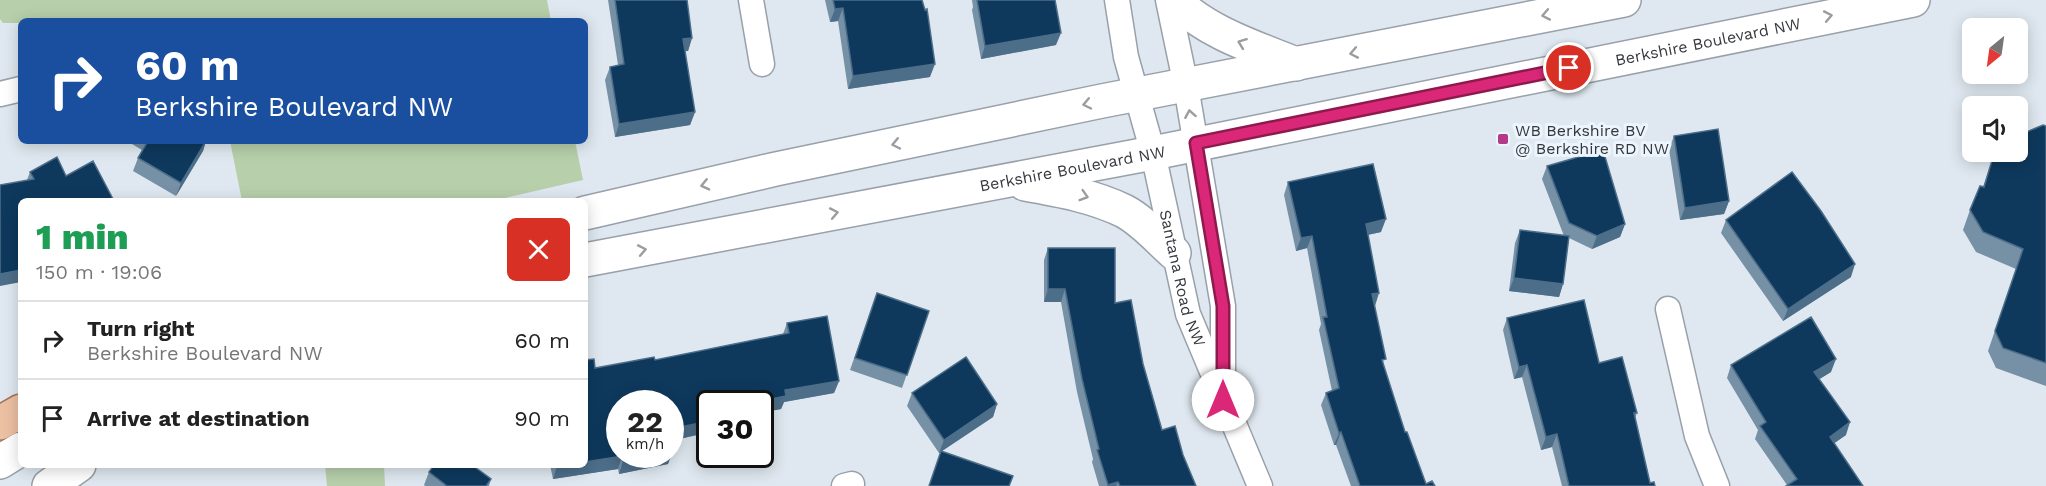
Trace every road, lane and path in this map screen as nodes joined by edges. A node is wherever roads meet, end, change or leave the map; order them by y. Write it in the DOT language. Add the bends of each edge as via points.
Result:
graph roads {
  1 [pos="751,0"];
  2 [pos="1117,0"];
  3 [pos="1168,0"];
  4 [pos="1174,0"];
  5 [pos="1624,0"];
  6 [pos="1913,0"];
  7 [pos="762,64"];
  8 [pos="1296,64"];
  9 [pos="1185,86"];
  10 [pos="18,90"];
  11 [pos="0,94"];
  12 [pos="1136,94"];
  13 [pos="1196,143"];
  14 [pos="1153,153"];
  15 [pos="1006,180"];
  16 [pos="588,212"];
  17 [pos="1174,253"];
  18 [pos="588,259"];
  19 [pos="1668,309"];
  20 [pos="1223,400"];
  21 [pos="18,413"];
  22 [pos="0,423"];
  23 [pos="18,451"];
  24 [pos="0,462"];
  25 [pos="75,468"];
  26 [pos="49,486"];
  27 [pos="1260,486"];
  28 [pos="1717,486"];
  1 -- 7 [label="street"];
  2 -- 12 [label="street, Santana Road NW"];
  3 -- 9 [label="street, Santana Road NW"];
  8 -- 4 [label="main road, one-way" via="1227,37"];
  5 -- 8 [label="main road, one-way"];
  13 -- 6 [label="main road, Berkshire Boulevard NW, one-way"];
  8 -- 9 [label="main road"];
  9 -- 12 [label="main road"];
  13 -- 9 [label="street, Santana Road NW, one-way"];
  10 -- 11 [label="street"];
  12 -- 14 [label="street, Santana Road NW"];
  12 -- 16 [label="main road, one-way" via="787,166"];
  13 -- 14 [label="main road, Berkshire Boulevard NW"];
  13 -- 20 [label="street, Santana Road NW" via="1223,306"];
  14 -- 15 [label="main road, Berkshire Boulevard NW"];
  14 -- 17 [label="street, Santana Road NW"];
  15 -- 17 [label="main road, one-way" via="1082,195 1125,212"];
  18 -- 15 [label="main road, Berkshire Boulevard NW, one-way"];
  17 -- 20 [label="street, Santana Road NW" via="1188,314"];
  19 -- 28 [label="street" via="1696,436"];
  20 -- 27 [label="street, Santana Road NW"];
  21 -- 22 [label="main road"];
  23 -- 24 [label="main road"];
  25 -- 26 [label="main road"];
}
